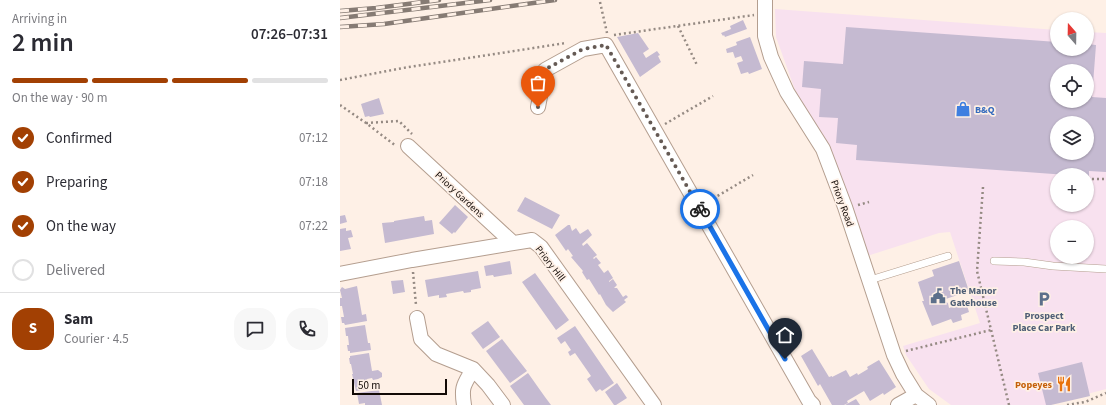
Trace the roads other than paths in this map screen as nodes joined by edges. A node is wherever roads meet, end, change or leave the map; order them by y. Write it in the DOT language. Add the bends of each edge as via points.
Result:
graph roads {
  1 [pos="766,6"];
  2 [pos="538,107"];
  3 [pos="408,146"];
  4 [pos="513,243"];
  5 [pos="948,256"];
  6 [pos="994,262"];
  7 [pos="1106,268"];
  8 [pos="340,274"];
  9 [pos="870,280"];
  10 [pos="417,318"];
  11 [pos="473,369"];
  12 [pos="916,395"];
  13 [pos="464,405"];
  14 [pos="503,405"];
  15 [pos="654,405"];
  16 [pos="813,405"];
  17 [pos="898,405"];
  18 [pos="929,405"];
  1 -- 9 [label="street, Priory Road" via="765,36 772,57 787,92 823,149"];
  2 -- 16 [label="street" via="544,70 583,49 606,45"];
  3 -- 4 [label="street, Priory Gardens"];
  4 -- 8 [label="street, Priory Hill"];
  4 -- 15 [label="street, Priory Hill" via="532,240 540,247"];
  5 -- 9 [label="lane"];
  6 -- 7 [label="lane"];
  9 -- 12 [label="street, Priory Road" via="894,355"];
  10 -- 11 [label="street" via="421,339 436,354"];
  11 -- 13 [label="street" via="463,385"];
  11 -- 14 [label="street"];
  12 -- 17 [label="street"];
  12 -- 18 [label="street, Priory Road"];
}
